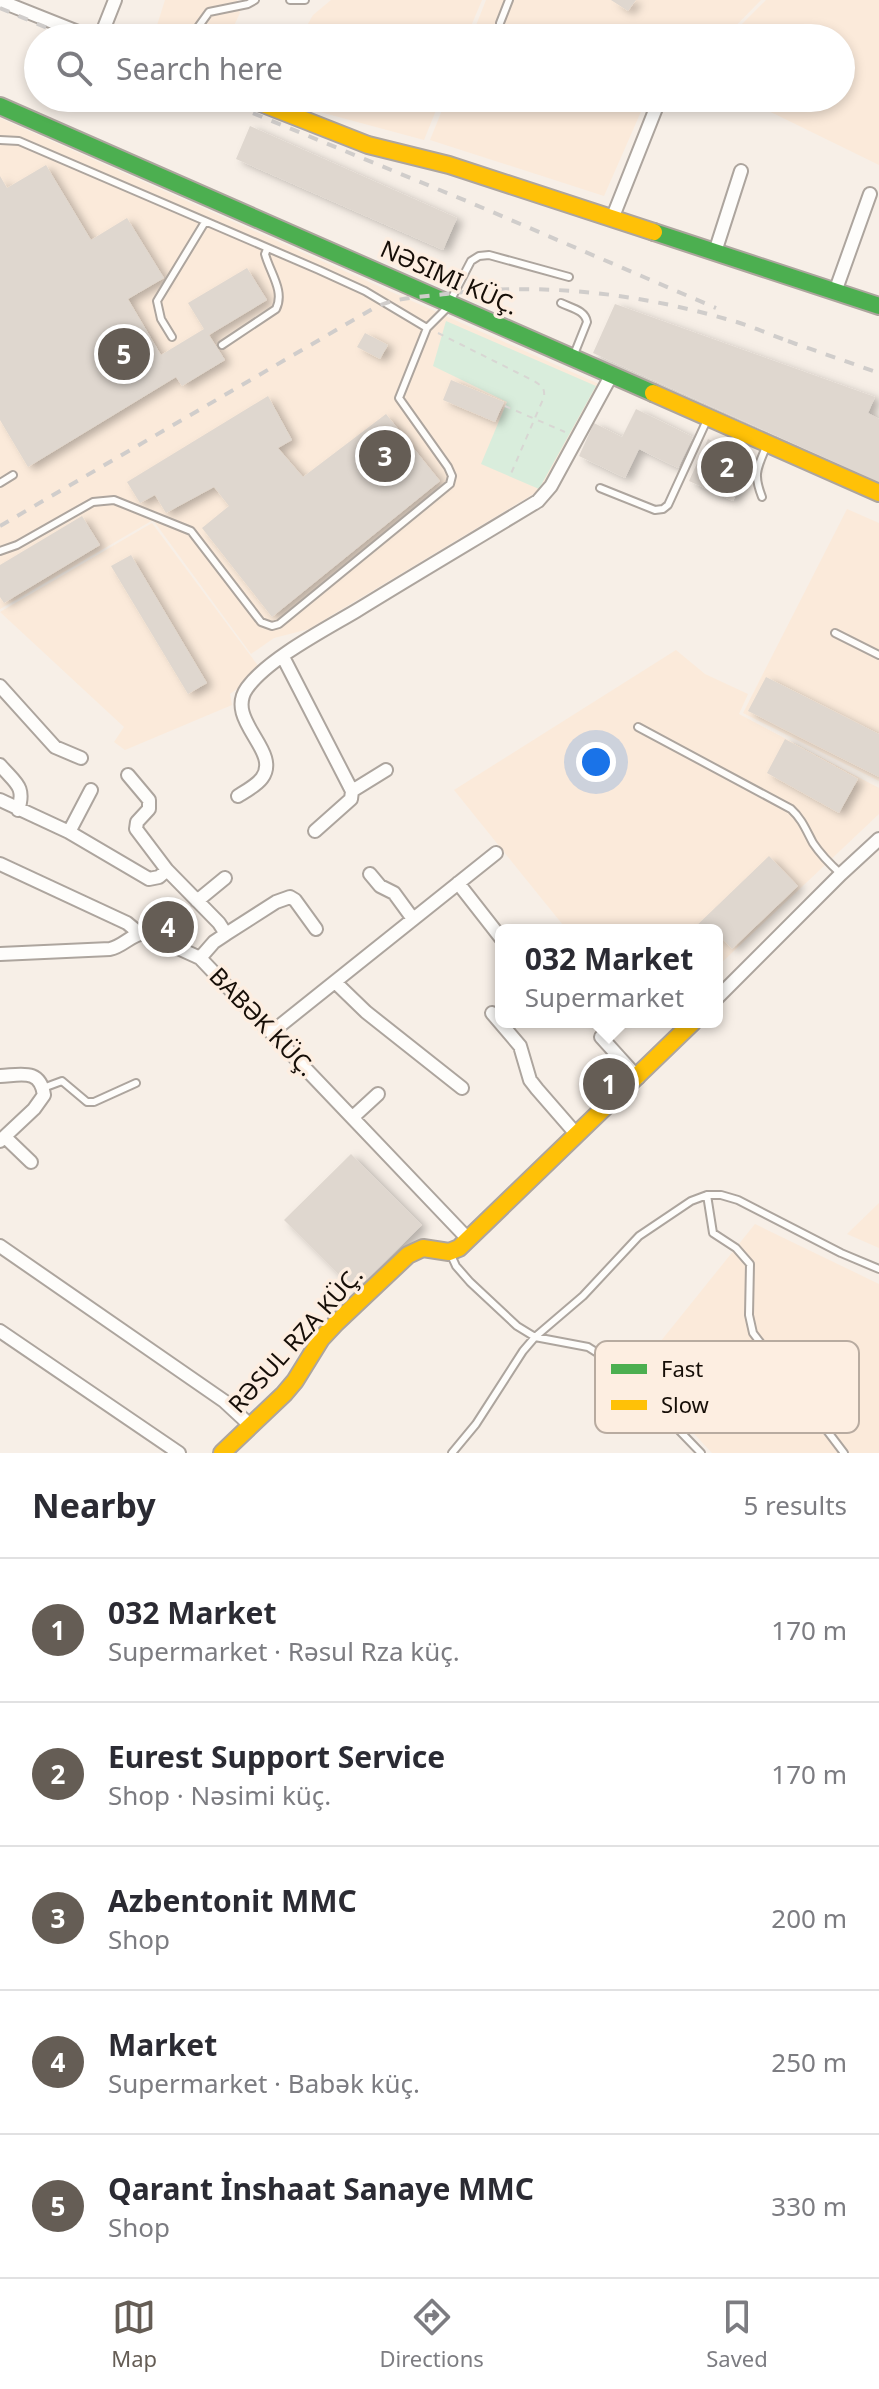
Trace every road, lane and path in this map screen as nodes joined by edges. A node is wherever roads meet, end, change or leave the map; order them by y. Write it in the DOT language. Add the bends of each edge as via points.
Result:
graph roads {
  1 [pos="115,0"];
  2 [pos="255,0"];
  3 [pos="290,0"];
  4 [pos="305,0"];
  5 [pos="509,0"];
  6 [pos="0,1"];
  7 [pos="500,23"];
  8 [pos="58,24"];
  9 [pos="106,24"];
  10 [pos="200,24"];
  11 [pos="0,106"];
  12 [pos="284,112"];
  13 [pos="654,112"];
  14 [pos="0,140"];
  15 [pos="741,171"];
  16 [pos="870,194"];
  17 [pos="612,219"];
  18 [pos="205,222"];
  19 [pos="267,249"];
  20 [pos="715,252"];
  21 [pos="569,277"];
  22 [pos="835,292"];
  23 [pos="561,303"];
  24 [pos="448,304"];
  25 [pos="879,306"];
  26 [pos="427,328"];
  27 [pos="172,337"];
  28 [pos="222,345"];
  29 [pos="573,357"];
  30 [pos="612,374"];
  31 [pos="505,406"];
  32 [pos="709,417"];
  33 [pos="535,419"];
  34 [pos="578,438"];
  35 [pos="768,444"];
  36 [pos="13,475"];
  37 [pos="510,476"];
  38 [pos="0,483"];
  39 [pos="600,488"];
  40 [pos="879,493"];
  41 [pos="762,497"];
  42 [pos="0,551"];
  43 [pos="835,633"];
  44 [pos="879,655"];
  45 [pos="283,657"];
  46 [pos="0,686"];
  47 [pos="638,727"];
  48 [pos="81,758"];
  49 [pos="0,765"];
  50 [pos="386,770"];
  51 [pos="128,775"];
  52 [pos="91,790"];
  53 [pos="352,791"];
  54 [pos="238,796"];
  55 [pos="0,800"];
  56 [pos="18,810"];
  57 [pos="315,831"];
  58 [pos="69,832"];
  59 [pos="879,839"];
  60 [pos="496,853"];
  61 [pos="0,864"];
  62 [pos="167,870"];
  63 [pos="370,874"];
  64 [pos="841,874"];
  65 [pos="225,878"];
  66 [pos="458,883"];
  67 [pos="197,901"];
  68 [pos="413,919"];
  69 [pos="316,929"];
  70 [pos="495,930"];
  71 [pos="139,933"];
  72 [pos="226,934"];
  73 [pos="0,954"];
  74 [pos="200,958"];
  75 [pos="335,982"];
  76 [pos="723,992"];
  77 [pos="492,1013"];
  78 [pos="495,1017"];
  79 [pos="505,1028"];
  80 [pos="687,1028"];
  81 [pos="272,1032"];
  82 [pos="601,1037"];
  83 [pos="0,1076"];
  84 [pos="638,1078"];
  85 [pos="136,1083"];
  86 [pos="43,1088"];
  87 [pos="462,1088"];
  88 [pos="378,1094"];
  89 [pos="353,1117"];
  90 [pos="577,1135"];
  91 [pos="2,1139"];
  92 [pos="31,1162"];
  93 [pos="707,1195"];
  94 [pos="468,1239"];
  95 [pos="0,1246"];
  96 [pos="449,1252"];
  97 [pos="879,1269"];
  98 [pos="0,1331"];
  99 [pos="535,1337"];
  100 [pos="759,1341"];
  101 [pos="595,1352"];
  102 [pos="251,1426"];
  103 [pos="682,1433"];
  104 [pos="829,1433"];
  105 [pos="179,1453"];
  106 [pos="222,1453"];
  107 [pos="452,1453"];
  108 [pos="701,1453"];
  109 [pos="844,1453"];
  1 -- 9 [label="street"];
  2 -- 10 [label="lane" via="209,12"];
  3 -- 4 [label="lane"];
  5 -- 7 [label="lane"];
  6 -- 8 [label="street"];
  11 -- 24 [label="street, NƏSIMI KÜÇ."];
  12 -- 17 [label="street" via="368,145 429,159"];
  13 -- 17 [label="street"];
  14 -- 18 [label="lane" via="19,141"];
  15 -- 20 [label="street"];
  16 -- 22 [label="street"];
  17 -- 20 [label="street"];
  18 -- 19 [label="lane"];
  18 -- 27 [label="lane" via="157,301"];
  19 -- 26 [label="lane" via="365,291"];
  19 -- 28 [label="lane" via="280,293 276,309"];
  20 -- 22 [label="street"];
  21 -- 24 [label="lane" via="479,256 471,261"];
  22 -- 25 [label="street"];
  23 -- 29 [label="lane" via="587,318"];
  24 -- 26 [label="lane"];
  24 -- 29 [label="street, NƏSIMI KÜÇ."];
  26 -- 33 [label="path" via="542,386 544,397"];
  26 -- 42 [label="lane" via="399,398 448,467 450,484 279,624 261,622 191,531 114,500 93,502"];
  29 -- 30 [label="street, NƏSIMI KÜÇ."];
  30 -- 32 [label="street, NƏSIMI KÜÇ."];
  30 -- 34 [label="street"];
  31 -- 33 [label="path"];
  32 -- 35 [label="street, NƏSIMI KÜÇ."];
  32 -- 39 [label="lane" via="663,509"];
  33 -- 34 [label="path"];
  33 -- 37 [label="path"];
  34 -- 45 [label="street" via="538,501"];
  35 -- 40 [label="street, NƏSIMI KÜÇ."];
  35 -- 41 [label="lane" via="756,473"];
  36 -- 38 [label="lane"];
  43 -- 44 [label="lane"];
  45 -- 53 [label="street"];
  45 -- 54 [label="street" via="252,682 242,698 242,714 266,764 260,781"];
  46 -- 48 [label="street" via="55,747"];
  47 -- 64 [label="lane" via="791,809"];
  49 -- 56 [label="street" via="21,789"];
  50 -- 53 [label="street"];
  51 -- 62 [label="street" via="149,800 136,829"];
  52 -- 58 [label="street"];
  53 -- 57 [label="street" via="351,799"];
  55 -- 56 [label="street"];
  56 -- 58 [label="street"];
  58 -- 62 [label="street" via="149,879"];
  59 -- 64 [label="street"];
  60 -- 66 [label="street"];
  61 -- 71 [label="street, BABƏK KÜÇ."];
  62 -- 67 [label="street"];
  63 -- 68 [label="street" via="394,893"];
  64 -- 76 [label="street"];
  65 -- 67 [label="street"];
  66 -- 68 [label="street"];
  66 -- 70 [label="street"];
  67 -- 72 [label="street"];
  68 -- 75 [label="street"];
  69 -- 72 [label="street" via="290,897"];
  71 -- 73 [label="street" via="110,949"];
  71 -- 74 [label="street, BABƏK KÜÇ."];
  72 -- 74 [label="street"];
  74 -- 81 [label="street, BABƏK KÜÇ."];
  75 -- 81 [label="street"];
  75 -- 87 [label="street"];
  77 -- 78 [label="street"];
  79 -- 90 [label="street" via="520,1046 530,1080"];
  80 -- 84 [label="street"];
  81 -- 89 [label="street, BABƏK KÜÇ."];
  82 -- 84 [label="street"];
  83 -- 86 [label="street" via="29,1075"];
  84 -- 90 [label="street"];
  85 -- 86 [label="lane" via="94,1102 62,1081"];
  86 -- 91 [label="street" via="40,1102"];
  88 -- 89 [label="street"];
  89 -- 94 [label="street, BABƏK KÜÇ."];
  90 -- 94 [label="street"];
  91 -- 92 [label="street"];
  93 -- 97 [label="lane" via="738,1200"];
  93 -- 99 [label="lane" via="639,1236 583,1296"];
  93 -- 100 [label="lane" via="713,1233 750,1264 749,1315"];
  94 -- 96 [label="street"];
  95 -- 102 [label="street" via="224,1401"];
  96 -- 99 [label="lane" via="470,1282"];
  96 -- 102 [label="street, RƏSUL RZA KÜÇ." via="423,1248 408,1255 321,1339 289,1387"];
  98 -- 105 [label="street"];
  99 -- 101 [label="lane"];
  99 -- 107 [label="lane"];
  102 -- 106 [label="street, RƏSUL RZA KÜÇ."];
  103 -- 108 [label="lane"];
  104 -- 109 [label="lane"];
}
